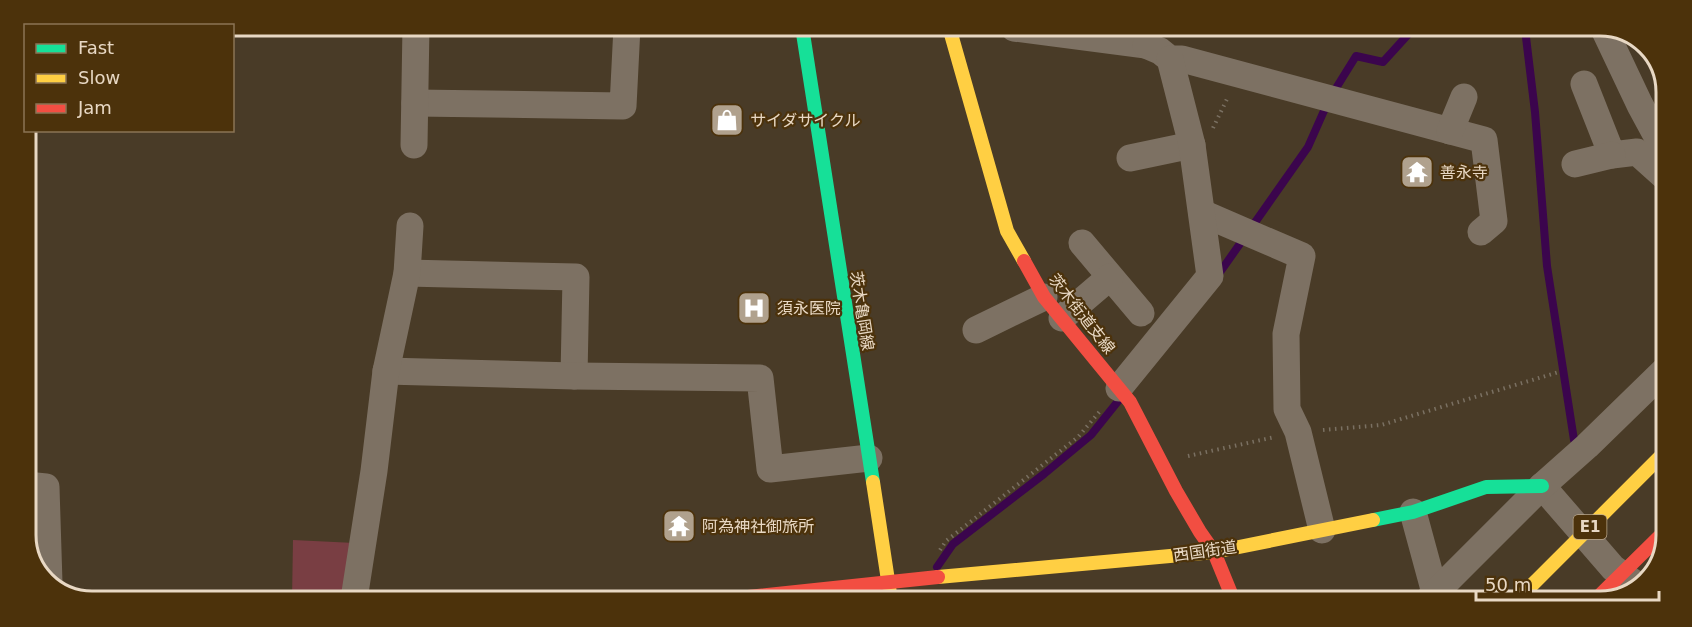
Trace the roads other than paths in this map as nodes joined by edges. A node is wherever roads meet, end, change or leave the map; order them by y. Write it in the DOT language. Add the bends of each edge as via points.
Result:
graph roads {
  1 [pos="416,36"];
  2 [pos="627,36"];
  3 [pos="803,36"];
  4 [pos="952,36"];
  5 [pos="1146,36"];
  6 [pos="1608,37"];
  7 [pos="1170,59"];
  8 [pos="1584,84"];
  9 [pos="1464,97"];
  10 [pos="415,103"];
  11 [pos="1450,131"];
  12 [pos="1656,135"];
  13 [pos="414,145"];
  14 [pos="1194,155"];
  15 [pos="1612,155"];
  16 [pos="1130,158"];
  17 [pos="1575,164"];
  18 [pos="1656,169"];
  19 [pos="1202,213"];
  20 [pos="411,226"];
  21 [pos="1481,232"];
  22 [pos="1082,243"];
  23 [pos="407,273"];
  24 [pos="1110,278"];
  25 [pos="1044,297"];
  26 [pos="1141,313"];
  27 [pos="1062,318"];
  28 [pos="975,330"];
  29 [pos="386,371"];
  30 [pos="574,376"];
  31 [pos="1656,379"];
  32 [pos="1119,388"];
  33 [pos="869,458"];
  34 [pos="1656,461"];
  35 [pos="36,486"];
  36 [pos="1542,486"];
  37 [pos="1413,512"];
  38 [pos="1322,530"];
  39 [pos="1656,540"];
  40 [pos="1214,552"];
  41 [pos="49,571"];
  42 [pos="1632,581"];
  43 [pos="888,582"];
  44 [pos="1606,590"];
  45 [pos="355,591"];
  46 [pos="804,591"];
  47 [pos="890,591"];
  48 [pos="1230,591"];
  49 [pos="1430,591"];
  50 [pos="1437,591"];
  51 [pos="1526,591"];
  1 -- 10 [label="street"];
  2 -- 10 [label="street" via="623,106"];
  3 -- 33 [label="main road, 茨木亀岡線"];
  4 -- 25 [label="main road, 茨木街道支線" via="1007,231"];
  5 -- 7 [label="street"];
  6 -- 12 [label="street"];
  7 -- 11 [label="street" via="1182,58"];
  7 -- 14 [label="street"];
  8 -- 15 [label="street"];
  9 -- 11 [label="street"];
  10 -- 13 [label="street"];
  11 -- 21 [label="street" via="1484,140 1494,221"];
  14 -- 16 [label="street"];
  14 -- 19 [label="street"];
  15 -- 17 [label="street"];
  15 -- 18 [label="street" via="1637,152"];
  19 -- 32 [label="street" via="1210,276"];
  19 -- 38 [label="street" via="1302,256 1286,333 1287,409 1298,432"];
  20 -- 23 [label="street"];
  22 -- 24 [label="street"];
  23 -- 29 [label="street"];
  23 -- 30 [label="street" via="576,277"];
  24 -- 26 [label="street"];
  24 -- 27 [label="street"];
  25 -- 27 [label="main road, 茨木街道支線"];
  25 -- 28 [label="street"];
  27 -- 32 [label="main road, 茨木街道支線"];
  29 -- 30 [label="street"];
  29 -- 45 [label="street"];
  30 -- 33 [label="street" via="760,378 770,469"];
  31 -- 36 [label="street"];
  32 -- 40 [label="main road, 茨木街道支線"];
  33 -- 43 [label="main road, 茨木亀岡線"];
  34 -- 51 [label="main road, E1"];
  35 -- 41 [label="street" via="46,488"];
  36 -- 37 [label="main road, 西国街道" via="1486,487"];
  36 -- 42 [label="street" via="1613,568"];
  36 -- 50 [label="street"];
  37 -- 38 [label="main road, 西国街道"];
  37 -- 49 [label="street"];
  38 -- 40 [label="main road, 西国街道"];
  39 -- 44 [label="main road"];
  40 -- 43 [label="main road, 西国街道"];
  40 -- 48 [label="main road, 茨木街道支線"];
  43 -- 46 [label="main road, 西国街道"];
  43 -- 47 [label="main road, 茨木亀岡線"];
}
